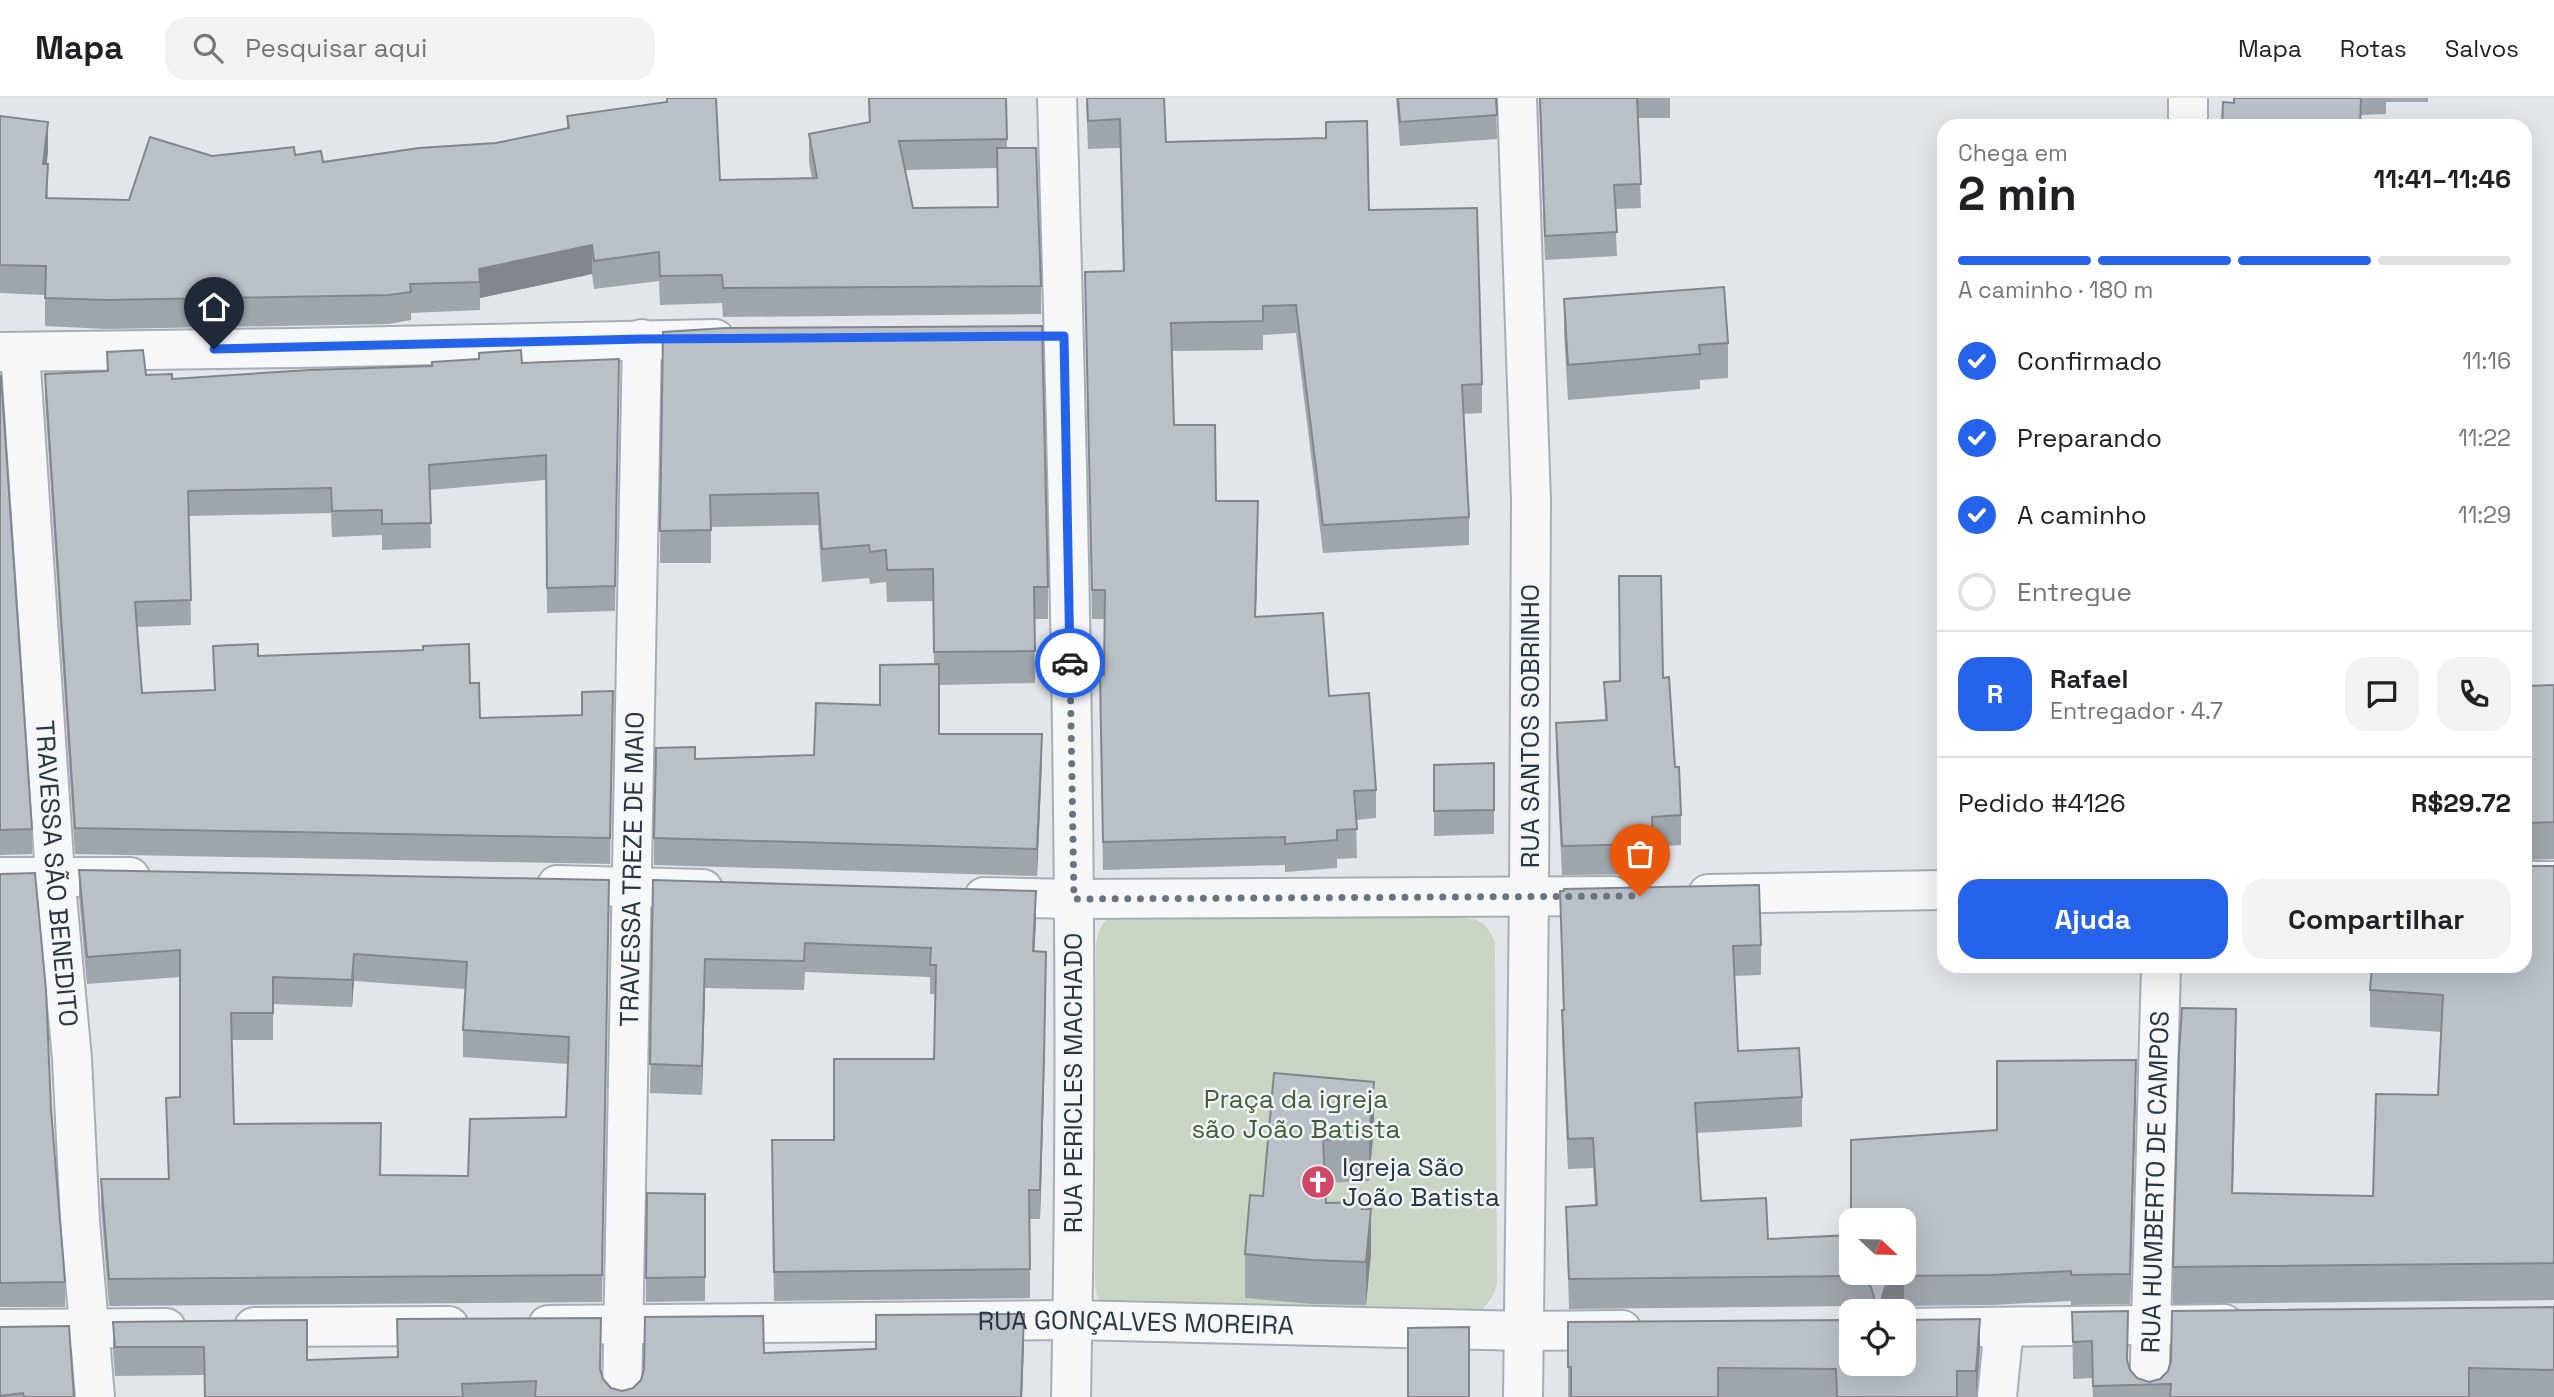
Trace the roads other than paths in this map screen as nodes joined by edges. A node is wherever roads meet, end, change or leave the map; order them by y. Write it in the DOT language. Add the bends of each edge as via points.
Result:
graph roads {
  1 [pos="1058,98"];
  2 [pos="1517,98"];
  3 [pos="2188,98"];
  4 [pos="2188,119"];
  5 [pos="1064,336"];
  6 [pos="1023,337"];
  7 [pos="751,338"];
  8 [pos="642,339"];
  9 [pos="10,352"];
  10 [pos="55,875"];
  11 [pos="0,877"];
  12 [pos="165,877"];
  13 [pos="2532,881"];
  14 [pos="2554,881"];
  15 [pos="522,884"];
  16 [pos="632,886"];
  17 [pos="742,890"];
  18 [pos="1937,890"];
  19 [pos="949,896"];
  20 [pos="1529,898"];
  21 [pos="1074,899"];
  22 [pos="2161,973"];
  23 [pos="1072,1321"];
  24 [pos="624,1324"];
  25 [pos="2261,1324"];
  26 [pos="2150,1325"];
  27 [pos="2004,1327"];
  28 [pos="1916,1328"];
  29 [pos="0,1329"];
  30 [pos="88,1329"];
  31 [pos="1660,1330"];
  32 [pos="1524,1331"];
  33 [pos="94,1397"];
  34 [pos="622,1397"];
  35 [pos="1071,1397"];
  36 [pos="1523,1397"];
  37 [pos="1997,1397"];
  38 [pos="2148,1397"];
  1 -- 5 [label="street, RUA PERICLES MACHADO"];
  2 -- 20 [label="street, RUA SANTOS SOBRINHO" via="1531,500"];
  3 -- 4 [label="street"];
  5 -- 6 [label="street"];
  5 -- 21 [label="street, RUA PERICLES MACHADO"];
  7 -- 8 [label="street"];
  8 -- 9 [label="street"];
  8 -- 16 [label="street, TRAVESSA TREZE DE MAIO"];
  9 -- 10 [label="street, TRAVESSA SÃO BENEDITO"];
  10 -- 11 [label="street"];
  10 -- 12 [label="street"];
  10 -- 30 [label="street, TRAVESSA SÃO BENEDITO" via="72,1059"];
  13 -- 14 [label="street"];
  15 -- 16 [label="street"];
  16 -- 17 [label="street"];
  16 -- 24 [label="street, TRAVESSA TREZE DE MAIO"];
  18 -- 20 [label="street"];
  19 -- 21 [label="street"];
  20 -- 21 [label="street"];
  20 -- 32 [label="street, RUA SANTOS SOBRINHO"];
  21 -- 23 [label="street, RUA PERICLES MACHADO"];
  22 -- 26 [label="street, RUA HUMBERTO DE CAMPOS"];
  23 -- 24 [label="street, RUA GONÇALVES MOREIRA"];
  23 -- 32 [label="street, RUA GONÇALVES MOREIRA"];
  23 -- 35 [label="street, RUA PERICLES MACHADO"];
  24 -- 30 [label="street, RUA GONÇALVES MOREIRA"];
  24 -- 34 [label="street, TRAVESSA TREZE DE MAIO"];
  25 -- 26 [label="street"];
  26 -- 27 [label="street"];
  26 -- 38 [label="street, RUA HUMBERTO DE CAMPOS"];
  27 -- 28 [label="street"];
  27 -- 37 [label="street"];
  29 -- 30 [label="street, RUA GONÇALVES MOREIRA"];
  30 -- 33 [label="street, TRAVESSA SÃO BENEDITO"];
  31 -- 32 [label="street, RUA GONÇALVES MOREIRA"];
  32 -- 36 [label="street, RUA SANTOS SOBRINHO"];
}
